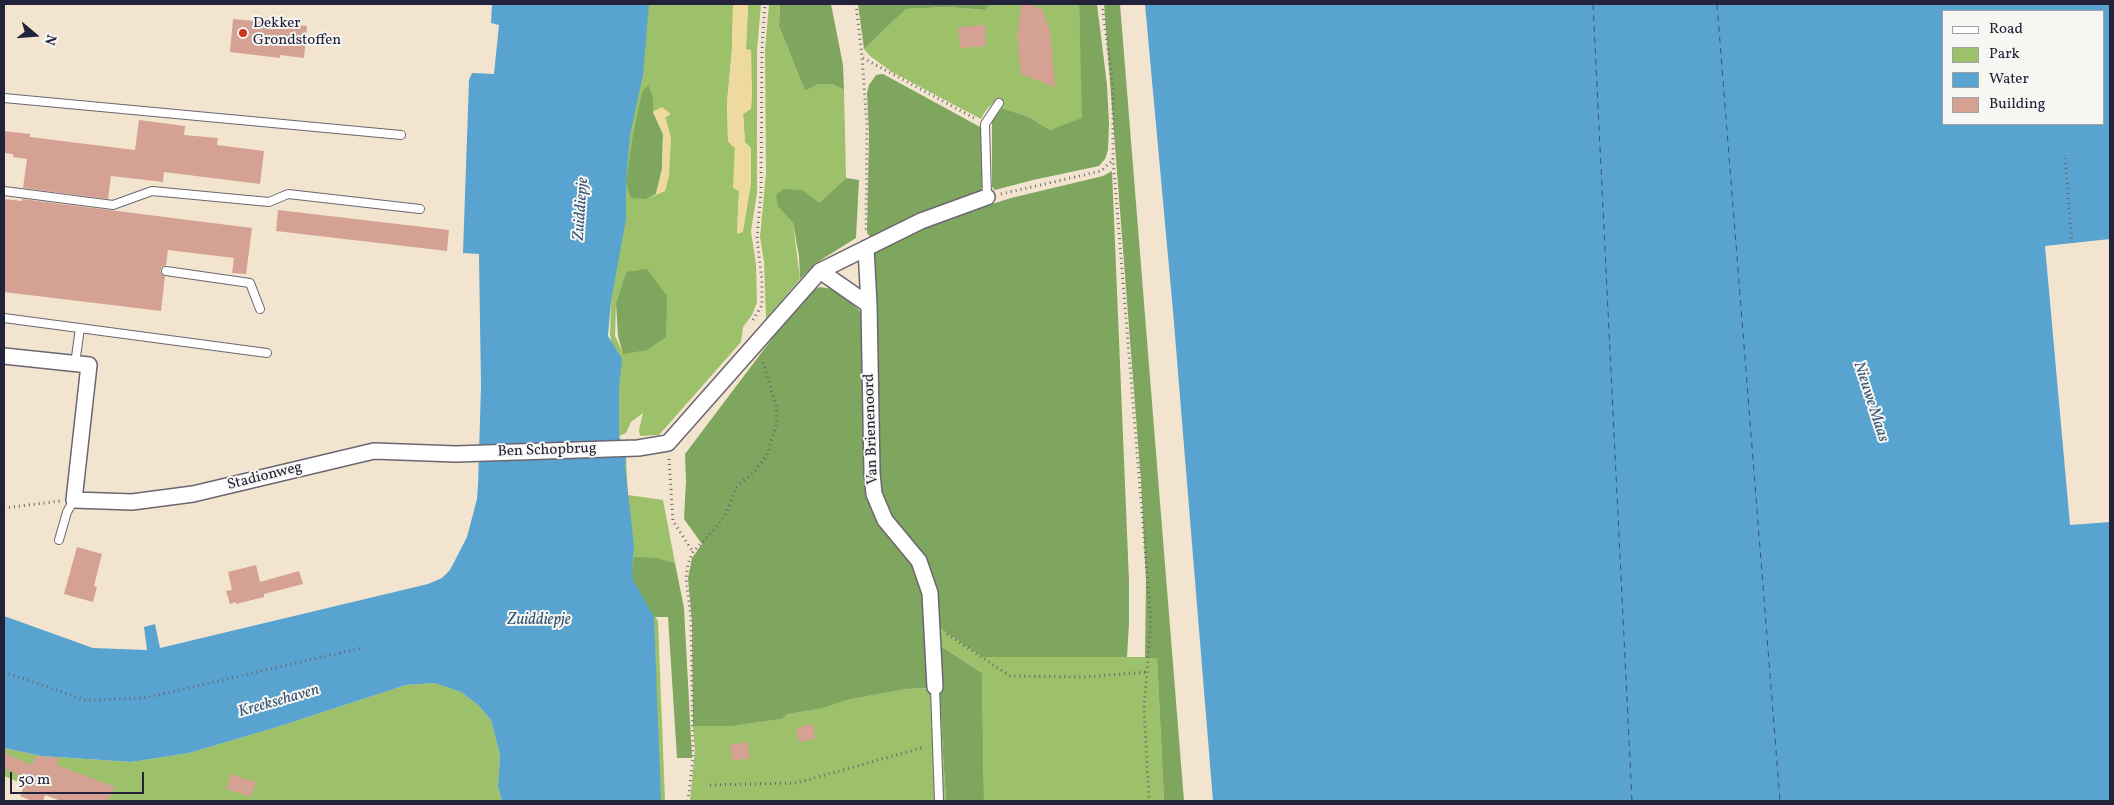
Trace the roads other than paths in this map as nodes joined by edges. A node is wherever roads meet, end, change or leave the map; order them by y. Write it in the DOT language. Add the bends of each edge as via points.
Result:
graph roads {
  1 [pos="4,98"];
  2 [pos="999,103"];
  3 [pos="401,135"];
  4 [pos="4,191"];
  5 [pos="987,197"];
  6 [pos="420,209"];
  7 [pos="866,248"];
  8 [pos="166,271"];
  9 [pos="820,271"];
  10 [pos="869,305"];
  11 [pos="260,309"];
  12 [pos="4,318"];
  13 [pos="80,328"];
  14 [pos="267,352"];
  15 [pos="4,356"];
  16 [pos="75,364"];
  17 [pos="456,454"];
  18 [pos="74,500"];
  19 [pos="59,540"];
  20 [pos="935,687"];
  21 [pos="939,801"];
  1 -- 3 [label="lane"];
  2 -- 5 [label="lane" via="985,124"];
  4 -- 6 [label="lane" via="113,205 152,191 269,202 288,194"];
  5 -- 7 [label="street" via="922,221"];
  7 -- 9 [label="street"];
  7 -- 10 [label="street, Van Brienenoord"];
  8 -- 11 [label="lane" via="250,283"];
  9 -- 10 [label="street"];
  9 -- 17 [label="street, Ben Schopbrug" via="668,443 638,448"];
  10 -- 20 [label="street, Van Brienenoord" via="874,494 885,520 919,561 930,593"];
  12 -- 13 [label="lane"];
  13 -- 14 [label="lane"];
  13 -- 16 [label="lane"];
  15 -- 16 [label="street"];
  16 -- 18 [label="street" via="89,365"];
  17 -- 18 [label="street, Stadionweg" via="374,451 193,494 132,502"];
  18 -- 19 [label="lane"];
  20 -- 21 [label="lane"];
}
